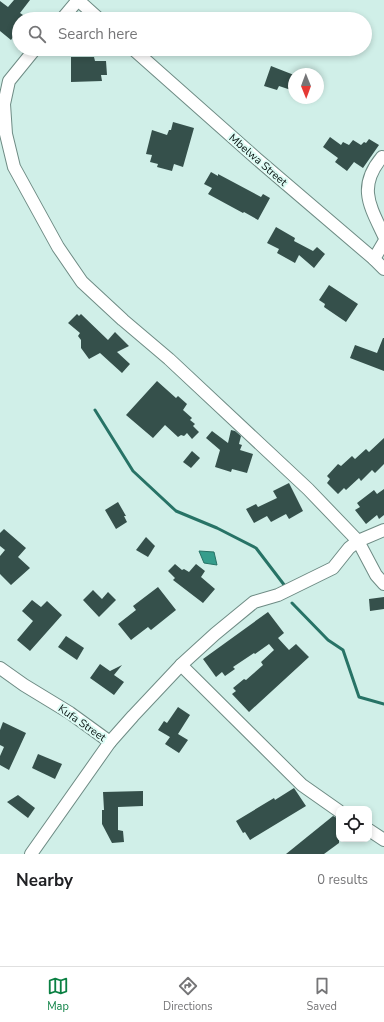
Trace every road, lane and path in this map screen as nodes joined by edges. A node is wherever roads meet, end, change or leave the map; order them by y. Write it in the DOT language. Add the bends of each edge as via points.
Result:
graph roads {
  1 [pos="78,0"];
  2 [pos="68,12"];
  3 [pos="91,12"];
  4 [pos="29,56"];
  5 [pos="141,56"];
  6 [pos="382,157"];
  7 [pos="384,236"];
  8 [pos="384,242"];
  9 [pos="374,259"];
  10 [pos="384,270"];
  11 [pos="384,530"];
  12 [pos="358,541"];
  13 [pos="384,584"];
  14 [pos="181,665"];
  15 [pos="0,668"];
  16 [pos="110,742"];
  17 [pos="336,809"];
  18 [pos="372,832"];
  19 [pos="384,840"];
  20 [pos="31,854"];
  1 -- 2 [label="street"];
  1 -- 3 [label="street"];
  4 -- 12 [label="street" via="9,81 4,104 6,134 14,167 58,247 82,282 308,489"];
  5 -- 9 [label="street, Mbelwa Street"];
  6 -- 7 [label="street" via="371,176 367,190 373,215"];
  8 -- 9 [label="street"];
  9 -- 10 [label="street, Mbelwa Street"];
  11 -- 12 [label="street"];
  12 -- 13 [label="street" via="376,575"];
  12 -- 14 [label="street" via="333,568 278,595 254,602"];
  14 -- 16 [label="street"];
  14 -- 17 [label="street" via="302,786"];
  15 -- 16 [label="street, Kufa Street"];
  16 -- 20 [label="street, Kufa Street"];
  18 -- 19 [label="street"];
}
